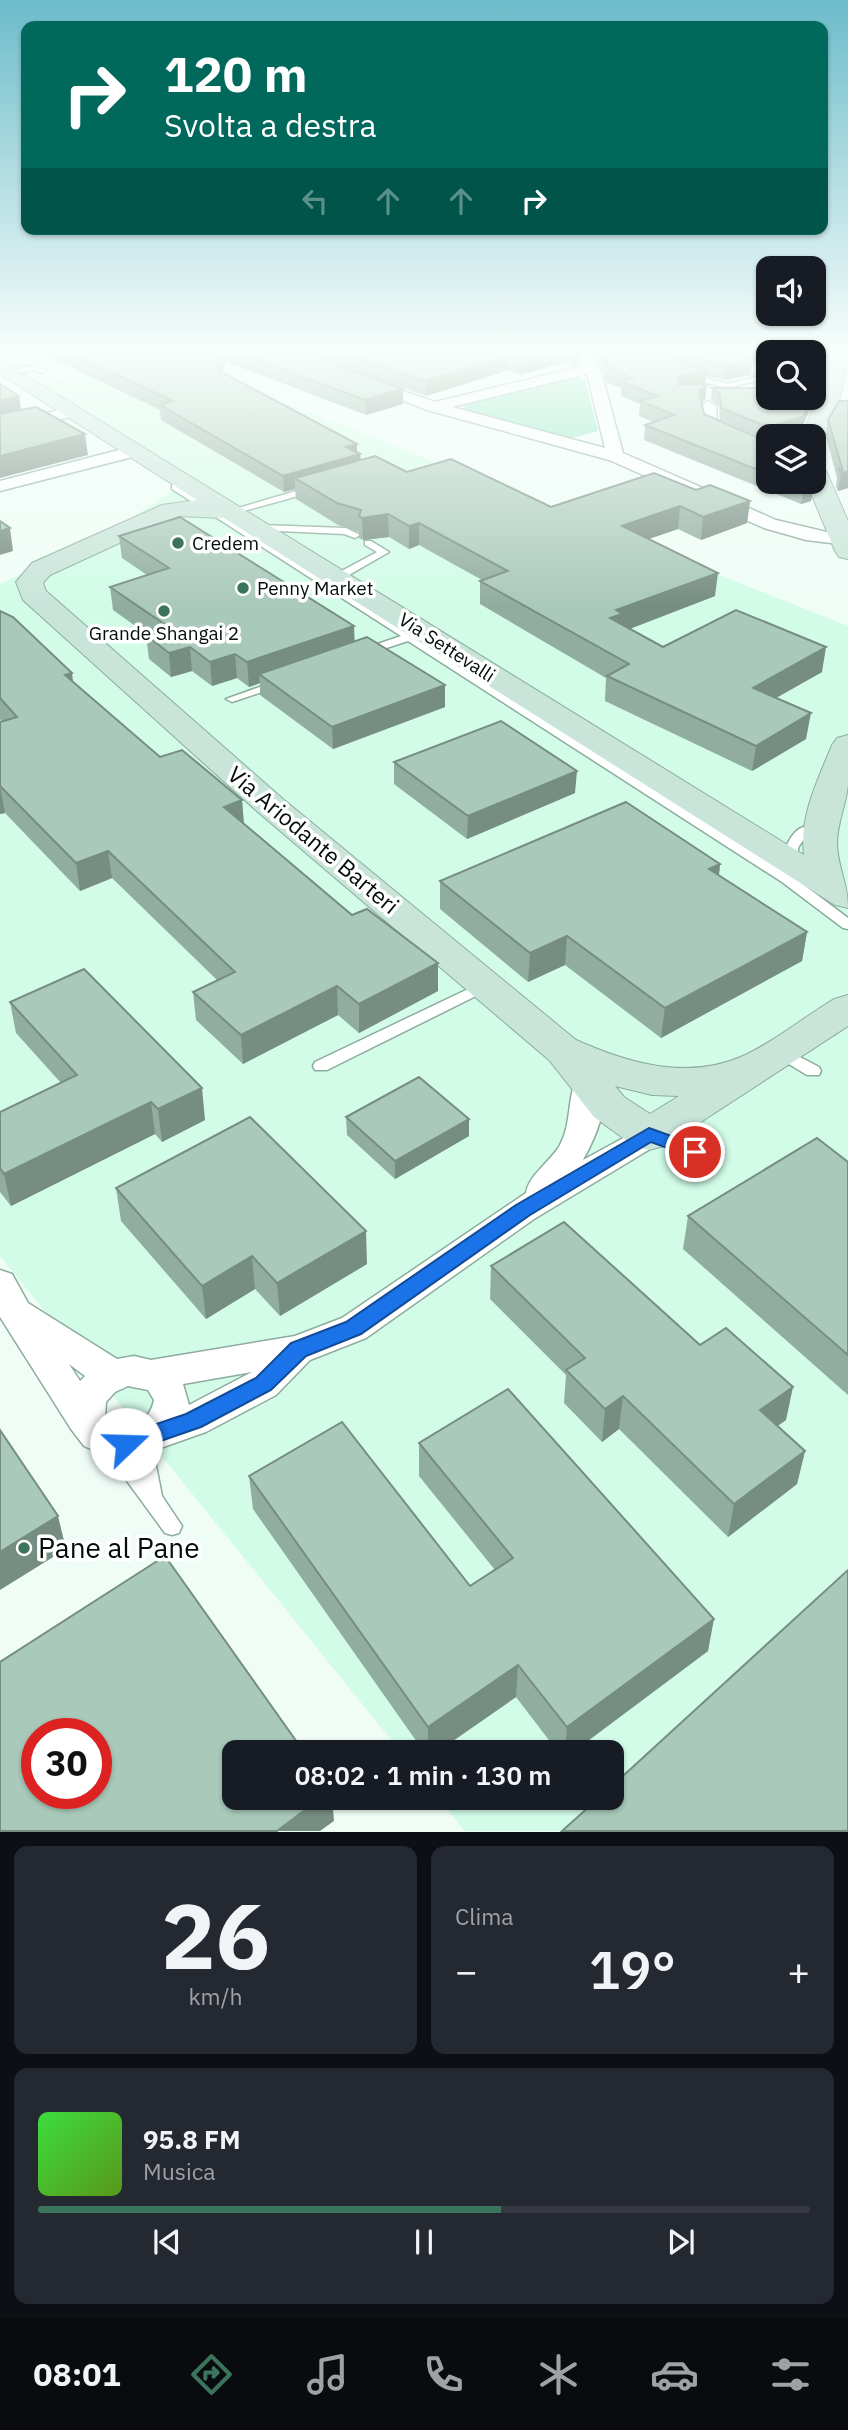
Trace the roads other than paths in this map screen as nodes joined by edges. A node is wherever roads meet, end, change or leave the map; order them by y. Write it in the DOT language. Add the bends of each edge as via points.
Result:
graph roads {
  1 [pos="108,435"];
  2 [pos="537,435"];
  3 [pos="610,435"];
  4 [pos="736,435"];
  5 [pos="756,444"];
  6 [pos="134,452"];
  7 [pos="615,457"];
  8 [pos="174,482"];
  9 [pos="0,486"];
  10 [pos="324,486"];
  11 [pos="825,494"];
  12 [pos="221,510"];
  13 [pos="146,519"];
  14 [pos="260,528"];
  15 [pos="355,535"];
  16 [pos="844,536"];
  17 [pos="368,543"];
  18 [pos="338,577"];
  19 [pos="406,638"];
  20 [pos="356,655"];
  21 [pos="294,677"];
  22 [pos="232,699"];
  23 [pos="848,746"];
  24 [pos="789,847"];
  25 [pos="839,891"];
  26 [pos="848,919"];
  27 [pos="848,925"];
  28 [pos="485,986"];
  29 [pos="848,1008"];
  30 [pos="562,1050"];
  31 [pos="763,1060"];
  32 [pos="321,1066"];
  33 [pos="813,1070"];
  34 [pos="589,1083"];
  35 [pos="649,1135"];
  36 [pos="695,1152"];
  37 [pos="523,1210"];
  38 [pos="6,1295"];
  39 [pos="298,1350"];
  40 [pos="152,1374"];
  41 [pos="112,1375"];
  42 [pos="122,1433"];
  43 [pos="152,1497"];
  44 [pos="172,1526"];
  1 -- 6 [label="main road, Via Settevalli"];
  2 -- 7 [label="street"];
  3 -- 7 [label="street"];
  4 -- 5 [label="street"];
  6 -- 8 [label="main road, Via Settevalli"];
  6 -- 9 [label="street"];
  7 -- 16 [label="street" via="770,524 806,535"];
  8 -- 12 [label="main road, Via Settevalli"];
  8 -- 13 [label="main road" via="172,498"];
  10 -- 12 [label="lane"];
  11 -- 16 [label="main road"];
  12 -- 13 [label="main road" via="187,507"];
  12 -- 14 [label="main road, Via Settevalli"];
  12 -- 19 [label="lane, Via Settevalli"];
  13 -- 28 [label="main road, Via Ariodante Barteri" via="41,569 29,582 33,594 271,806"];
  14 -- 15 [label="lane"];
  14 -- 18 [label="main road, Via Settevalli"];
  17 -- 18 [label="lane" via="384,552"];
  18 -- 24 [label="main road, Via Settevalli" via="566,723"];
  19 -- 20 [label="lane"];
  19 -- 24 [label="lane, Via Settevalli"];
  21 -- 22 [label="lane"];
  23 -- 24 [label="main road"];
  24 -- 25 [label="main road"];
  24 -- 26 [label="main road"];
  24 -- 27 [label="lane, Via Settevalli"];
  28 -- 30 [label="main road, Via Ariodante Barteri"];
  28 -- 32 [label="lane"];
  29 -- 31 [label="main road"];
  30 -- 31 [label="main road, Via Ariodante Barteri" via="619,1075 654,1082 702,1082"];
  30 -- 34 [label="main road"];
  31 -- 33 [label="lane"];
  31 -- 35 [label="main road"];
  34 -- 35 [label="main road" via="609,1107"];
  34 -- 37 [label="street" via="579,1142"];
  35 -- 36 [label="lane"];
  35 -- 37 [label="street"];
  37 -- 39 [label="street" via="354,1328"];
  38 -- 41 [label="street"];
  38 -- 42 [label="street"];
  39 -- 40 [label="street"];
  39 -- 42 [label="street" via="264,1384 193,1421"];
  40 -- 41 [label="street"];
  40 -- 42 [label="street" via="162,1380 172,1400 171,1412"];
  41 -- 42 [label="street" via="90,1394"];
  42 -- 43 [label="lane"];
  42 -- 43 [label="lane"];
  43 -- 44 [label="lane"];
}
